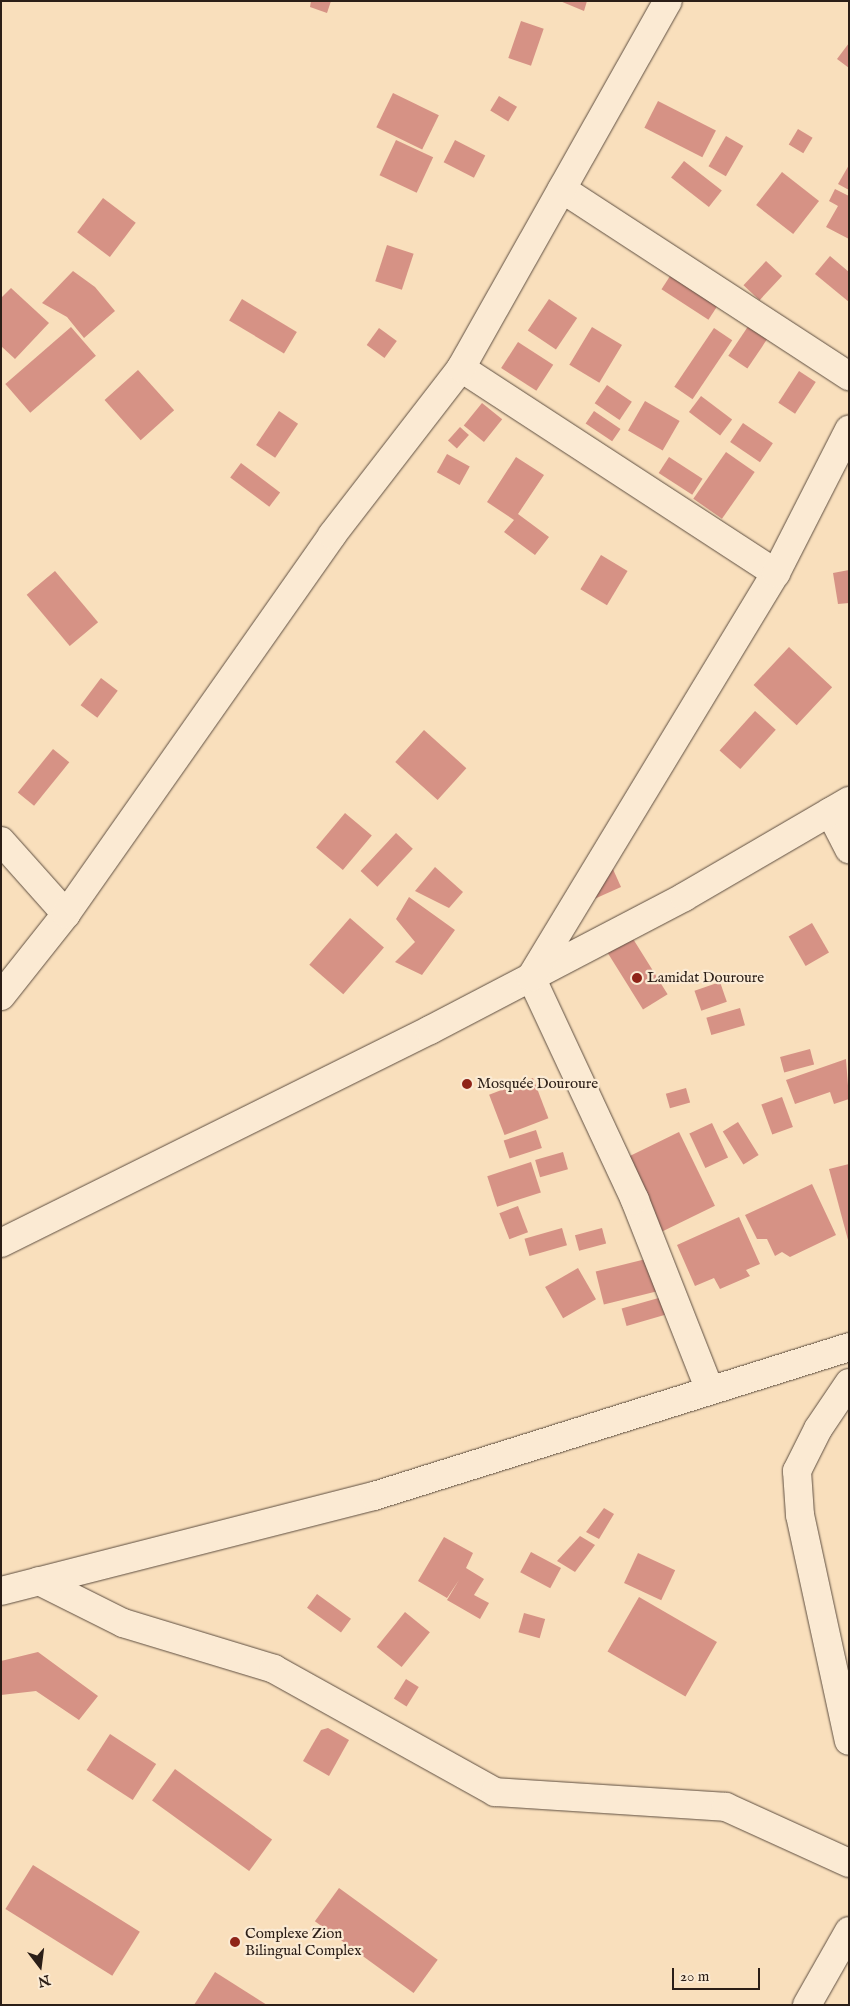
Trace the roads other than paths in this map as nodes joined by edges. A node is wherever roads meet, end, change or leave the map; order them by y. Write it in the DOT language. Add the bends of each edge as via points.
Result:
graph roads {
  1 [pos="668,1"];
  2 [pos="562,190"];
  3 [pos="461,368"];
  4 [pos="849,376"];
  5 [pos="849,430"];
  6 [pos="776,573"];
  7 [pos="839,807"];
  8 [pos="1,841"];
  9 [pos="849,849"];
  10 [pos="66,914"];
  11 [pos="531,977"];
  12 [pos="1,996"];
  13 [pos="1,1243"];
  14 [pos="849,1347"];
  15 [pos="849,1382"];
  16 [pos="709,1388"];
  17 [pos="39,1582"];
  18 [pos="1,1591"];
  19 [pos="849,1741"];
  20 [pos="849,1863"];
  21 [pos="849,1931"];
  22 [pos="807,2005"];
  1 -- 2 [label="street"];
  2 -- 3 [label="street"];
  2 -- 4 [label="street"];
  3 -- 6 [label="street"];
  3 -- 10 [label="street" via="332,535"];
  5 -- 6 [label="street"];
  6 -- 11 [label="street"];
  7 -- 9 [label="street"];
  7 -- 11 [label="street" via="684,897"];
  8 -- 10 [label="street"];
  10 -- 12 [label="street"];
  11 -- 13 [label="street"];
  11 -- 16 [label="street" via="635,1200"];
  14 -- 16 [label="street"];
  15 -- 19 [label="street" via="818,1429 797,1471 800,1515"];
  16 -- 17 [label="street" via="374,1496"];
  17 -- 18 [label="street"];
  17 -- 20 [label="street" via="123,1623 274,1670 495,1792 726,1808"];
  21 -- 22 [label="street"];
}
